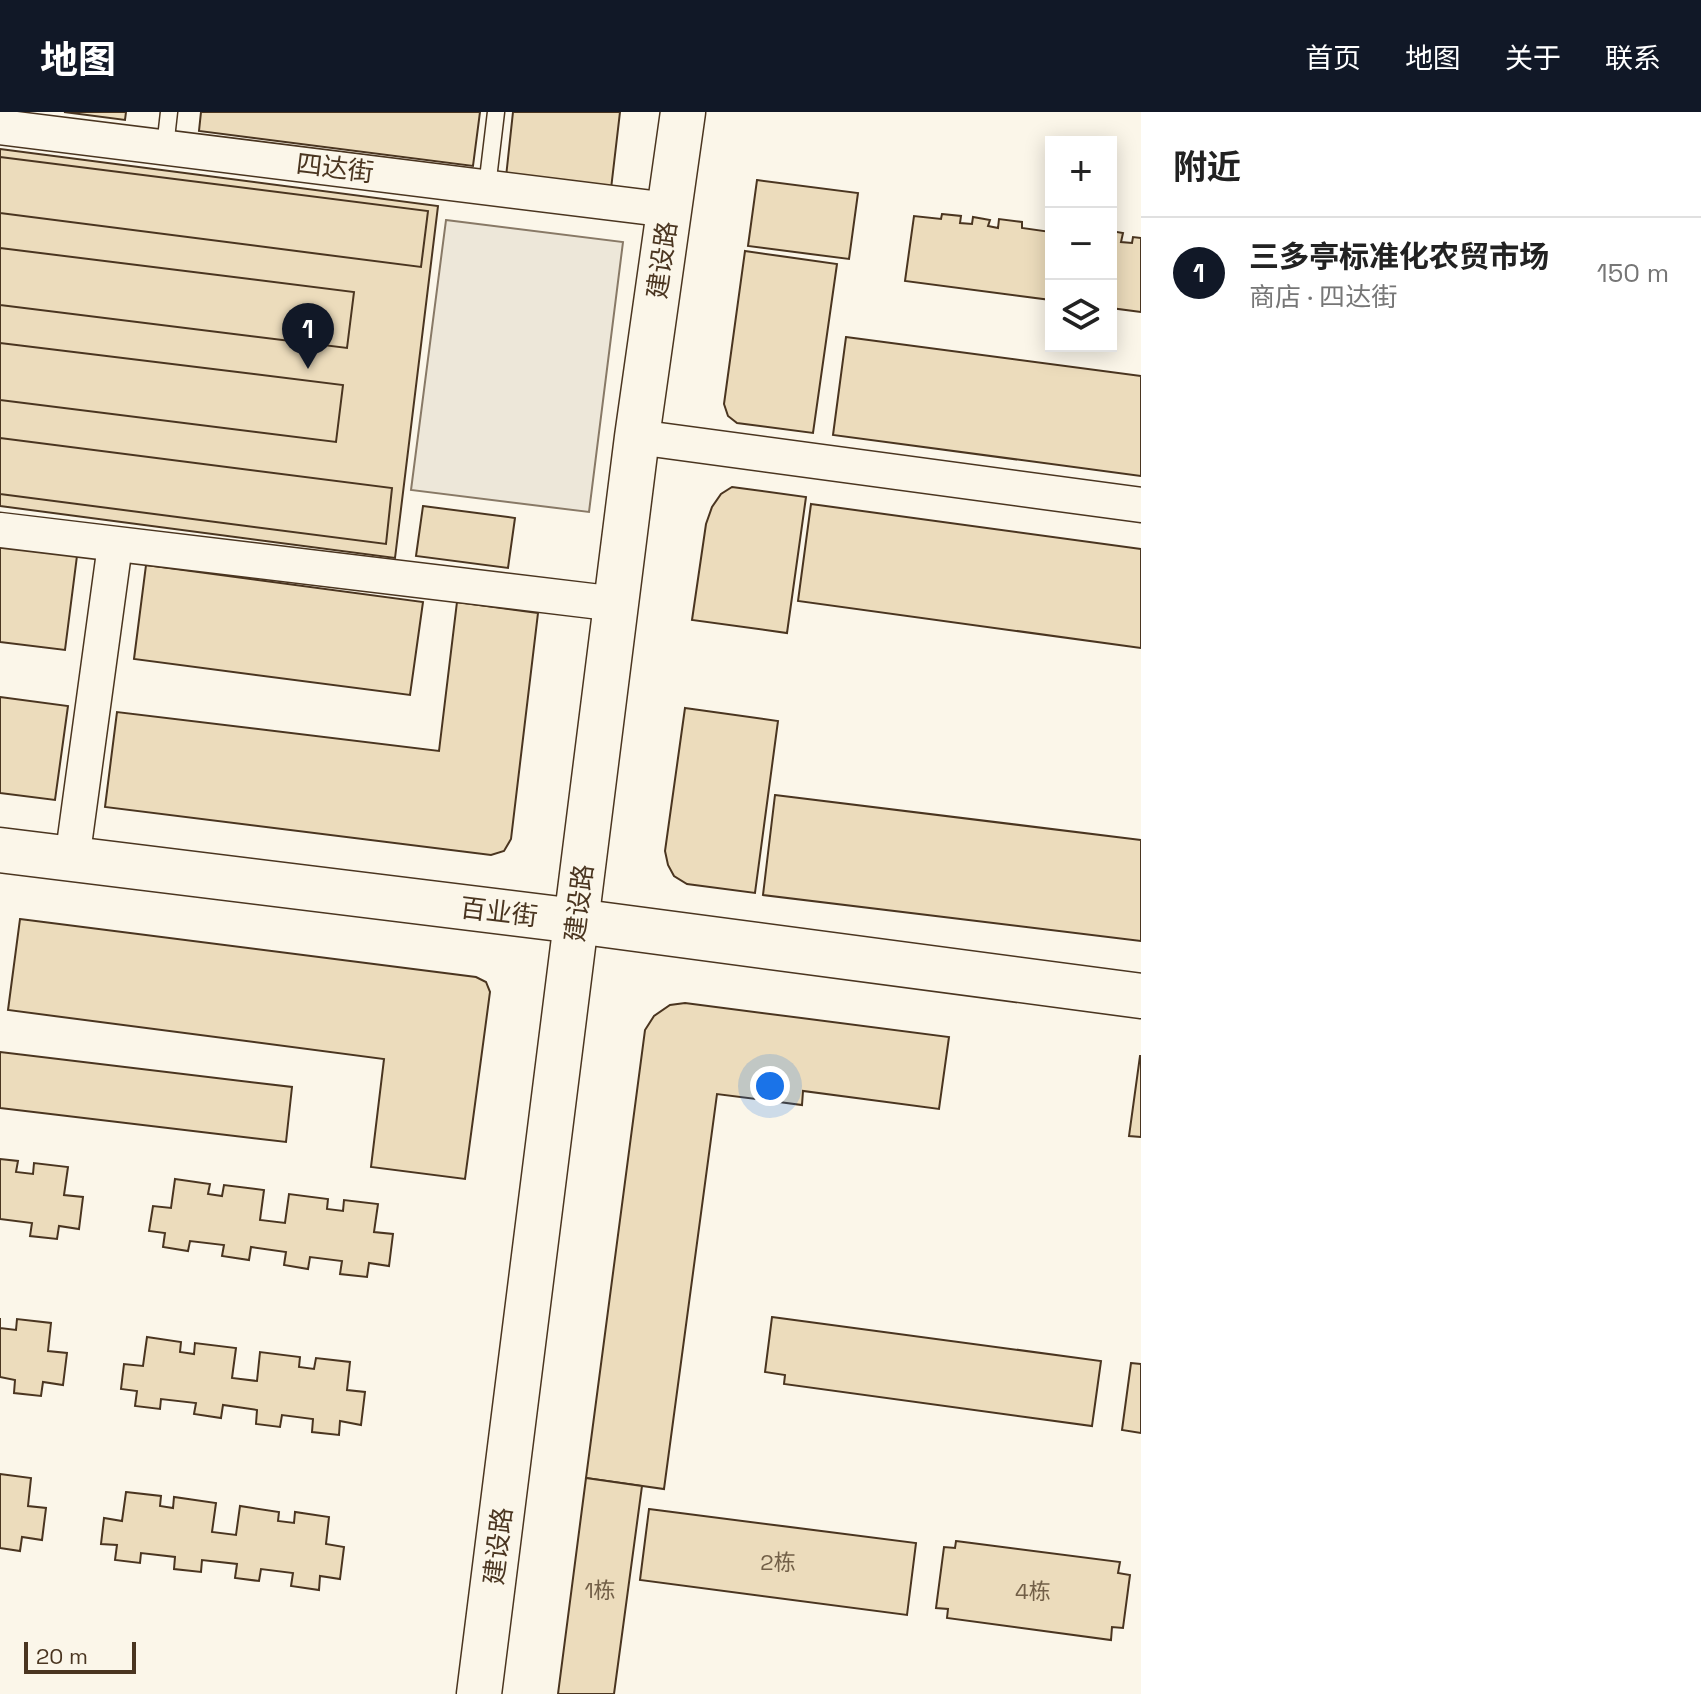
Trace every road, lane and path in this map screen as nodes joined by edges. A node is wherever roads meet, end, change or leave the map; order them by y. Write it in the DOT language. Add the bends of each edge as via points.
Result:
graph roads {
  1 [pos="169,112"];
  2 [pos="496,112"];
  3 [pos="683,112"];
  4 [pos="0,127"];
  5 [pos="165,147"];
  6 [pos="487,187"];
  7 [pos="669,210"];
  8 [pos="637,437"];
  9 [pos="1141,505"];
  10 [pos="0,530"];
  11 [pos="115,545"];
  12 [pos="617,604"];
  13 [pos="0,850"];
  14 [pos="72,860"];
  15 [pos="576,921"];
  16 [pos="1141,996"];
  17 [pos="479,1694"];
  1 -- 5 [label="lane"];
  2 -- 6 [label="lane"];
  3 -- 7 [label="street, 建设路"];
  4 -- 5 [label="street, 四达街"];
  5 -- 6 [label="street, 四达街"];
  6 -- 7 [label="street, 四达街"];
  7 -- 8 [label="street, 建设路"];
  8 -- 9 [label="street"];
  8 -- 12 [label="street, 建设路"];
  10 -- 11 [label="street"];
  11 -- 12 [label="street"];
  11 -- 14 [label="street"];
  12 -- 15 [label="street, 建设路"];
  13 -- 14 [label="street, 百业街"];
  14 -- 15 [label="street, 百业街"];
  15 -- 16 [label="street, 百业街"];
  15 -- 17 [label="street, 建设路"];
}
